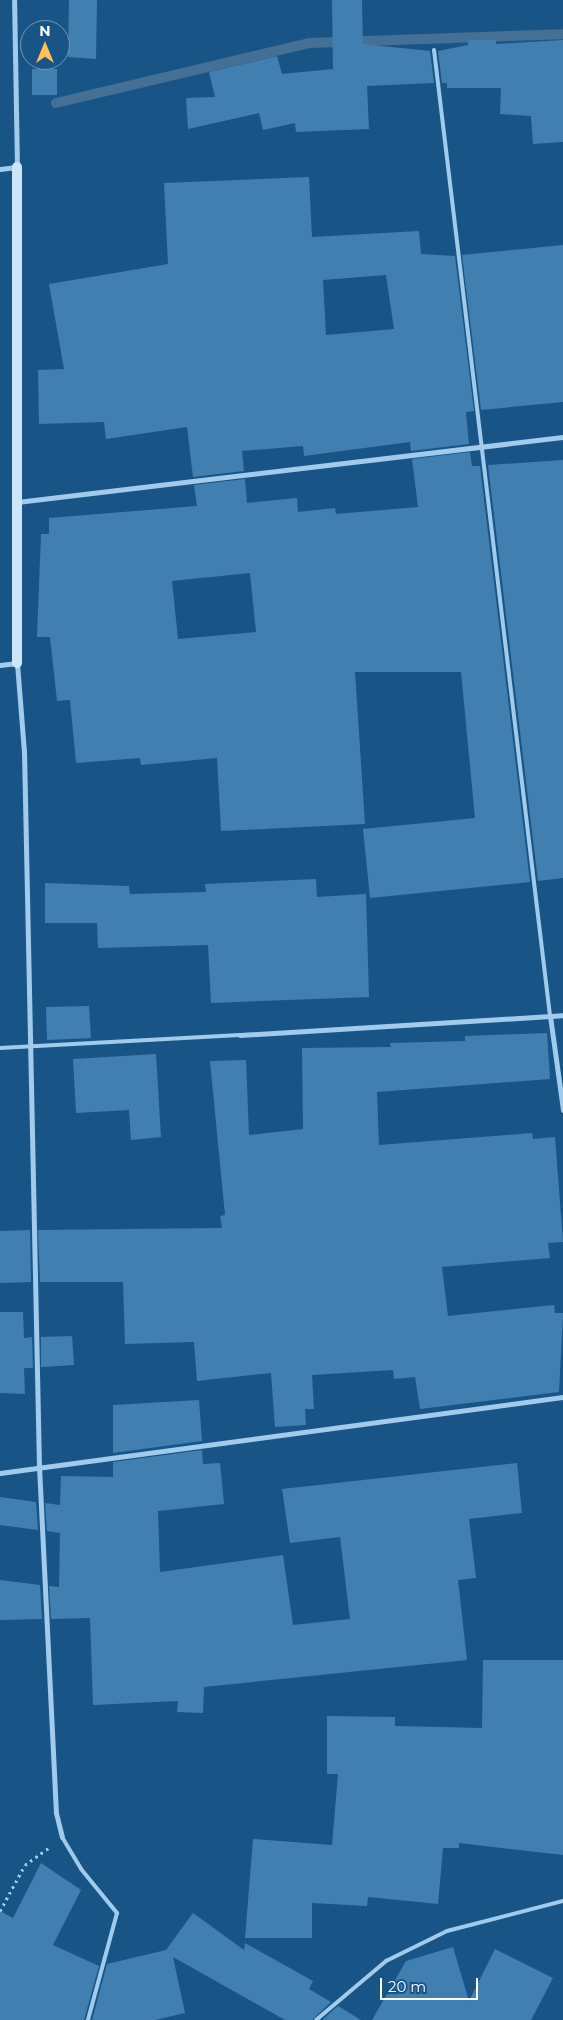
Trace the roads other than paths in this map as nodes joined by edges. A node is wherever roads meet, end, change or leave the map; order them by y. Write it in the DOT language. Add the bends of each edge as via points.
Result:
graph roads {
  1 [pos="14,0"];
  2 [pos="434,50"];
  3 [pos="17,167"];
  4 [pos="0,169"];
  5 [pos="563,437"];
  6 [pos="481,447"];
  7 [pos="16,502"];
  8 [pos="18,663"];
  9 [pos="0,665"];
  10 [pos="563,1015"];
  11 [pos="550,1016"];
  12 [pos="240,1035"];
  13 [pos="0,1048"];
  14 [pos="32,1049"];
  15 [pos="562,1101"];
  16 [pos="563,1110"];
  17 [pos="563,1397"];
  18 [pos="39,1466"];
  19 [pos="0,1473"];
  20 [pos="62,1837"];
  21 [pos="563,1901"];
  22 [pos="88,2020"];
  23 [pos="316,2020"];
  1 -- 3 [label="street"];
  2 -- 6 [label="lane"];
  3 -- 4 [label="street"];
  3 -- 7 [label="street"];
  5 -- 6 [label="street"];
  6 -- 7 [label="street"];
  6 -- 11 [label="lane"];
  7 -- 8 [label="street"];
  8 -- 9 [label="street"];
  8 -- 14 [label="street"];
  10 -- 11 [label="street"];
  11 -- 12 [label="street"];
  11 -- 15 [label="street"];
  12 -- 14 [label="lane"];
  13 -- 14 [label="lane"];
  14 -- 18 [label="street"];
  15 -- 16 [label="street"];
  17 -- 18 [label="street"];
  18 -- 19 [label="street"];
  18 -- 20 [label="street" via="56,1813"];
  20 -- 22 [label="lane" via="81,1869 116,1913"];
  21 -- 23 [label="lane" via="447,1931 386,1961"];
}
